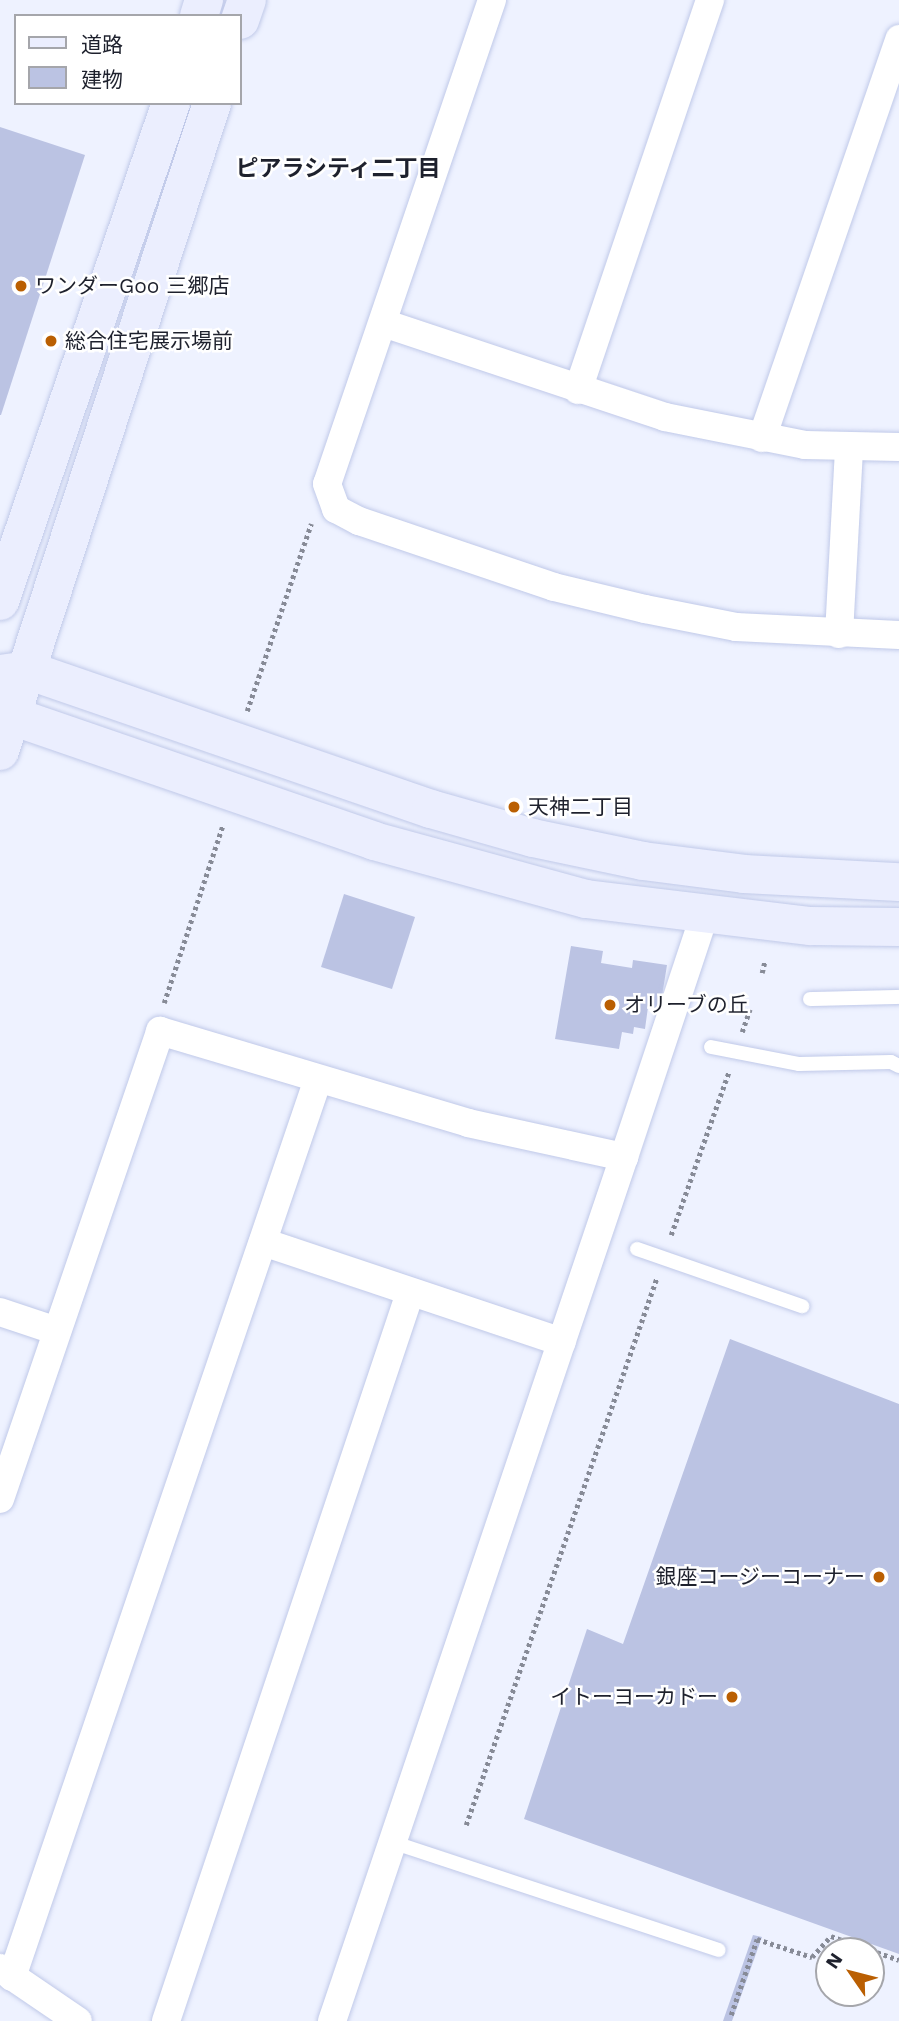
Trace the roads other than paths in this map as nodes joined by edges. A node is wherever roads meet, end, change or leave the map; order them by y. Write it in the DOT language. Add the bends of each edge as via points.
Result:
graph roads {
  1 [pos="492,0"];
  2 [pos="710,0"];
  3 [pos="899,38"];
  4 [pos="170,105"];
  5 [pos="211,105"];
  6 [pos="383,323"];
  7 [pos="578,390"];
  8 [pos="762,438"];
  9 [pos="849,447"];
  10 [pos="899,447"];
  11 [pos="0,601"];
  12 [pos="839,634"];
  13 [pos="899,635"];
  14 [pos="13,672"];
  15 [pos="4,724"];
  16 [pos="899,882"];
  17 [pos="704,916"];
  18 [pos="899,927"];
  19 [pos="899,997"];
  20 [pos="810,999"];
  21 [pos="711,1047"];
  22 [pos="896,1063"];
  23 [pos="318,1079"];
  24 [pos="624,1157"];
  25 [pos="263,1241"];
  26 [pos="637,1249"];
  27 [pos="410,1293"];
  28 [pos="802,1306"];
  29 [pos="0,1312"];
  30 [pos="57,1331"];
  31 [pos="562,1342"];
  32 [pos="0,1499"];
  33 [pos="392,1842"];
  34 [pos="719,1950"];
  35 [pos="6,1972"];
  36 [pos="78,2021"];
  37 [pos="166,2021"];
  38 [pos="332,2021"];
  1 -- 6 [label="street"];
  2 -- 7 [label="street"];
  3 -- 8 [label="street"];
  4 -- 11 [label="street"];
  5 -- 14 [label="street"];
  6 -- 7 [label="street"];
  6 -- 12 [label="street" via="327,484 336,509 359,521 554,587 736,627"];
  7 -- 8 [label="street" via="665,417"];
  8 -- 9 [label="street"];
  9 -- 10 [label="street"];
  9 -- 12 [label="street"];
  12 -- 13 [label="street"];
  14 -- 15 [label="street"];
  14 -- 16 [label="street" via="533,838 643,861 744,874"];
  15 -- 17 [label="street" via="488,874 586,900"];
  17 -- 18 [label="street" via="810,926"];
  17 -- 24 [label="street"];
  19 -- 20 [label="lane"];
  21 -- 22 [label="lane" via="799,1064"];
  23 -- 24 [label="street" via="468,1123"];
  23 -- 25 [label="street"];
  23 -- 30 [label="street" via="160,1031"];
  24 -- 31 [label="street"];
  25 -- 27 [label="street"];
  25 -- 35 [label="street"];
  26 -- 28 [label="lane"];
  27 -- 31 [label="street"];
  27 -- 37 [label="street"];
  29 -- 30 [label="street"];
  30 -- 32 [label="street"];
  31 -- 33 [label="street"];
  33 -- 34 [label="lane"];
  33 -- 38 [label="street"];
  35 -- 36 [label="street"];
}
